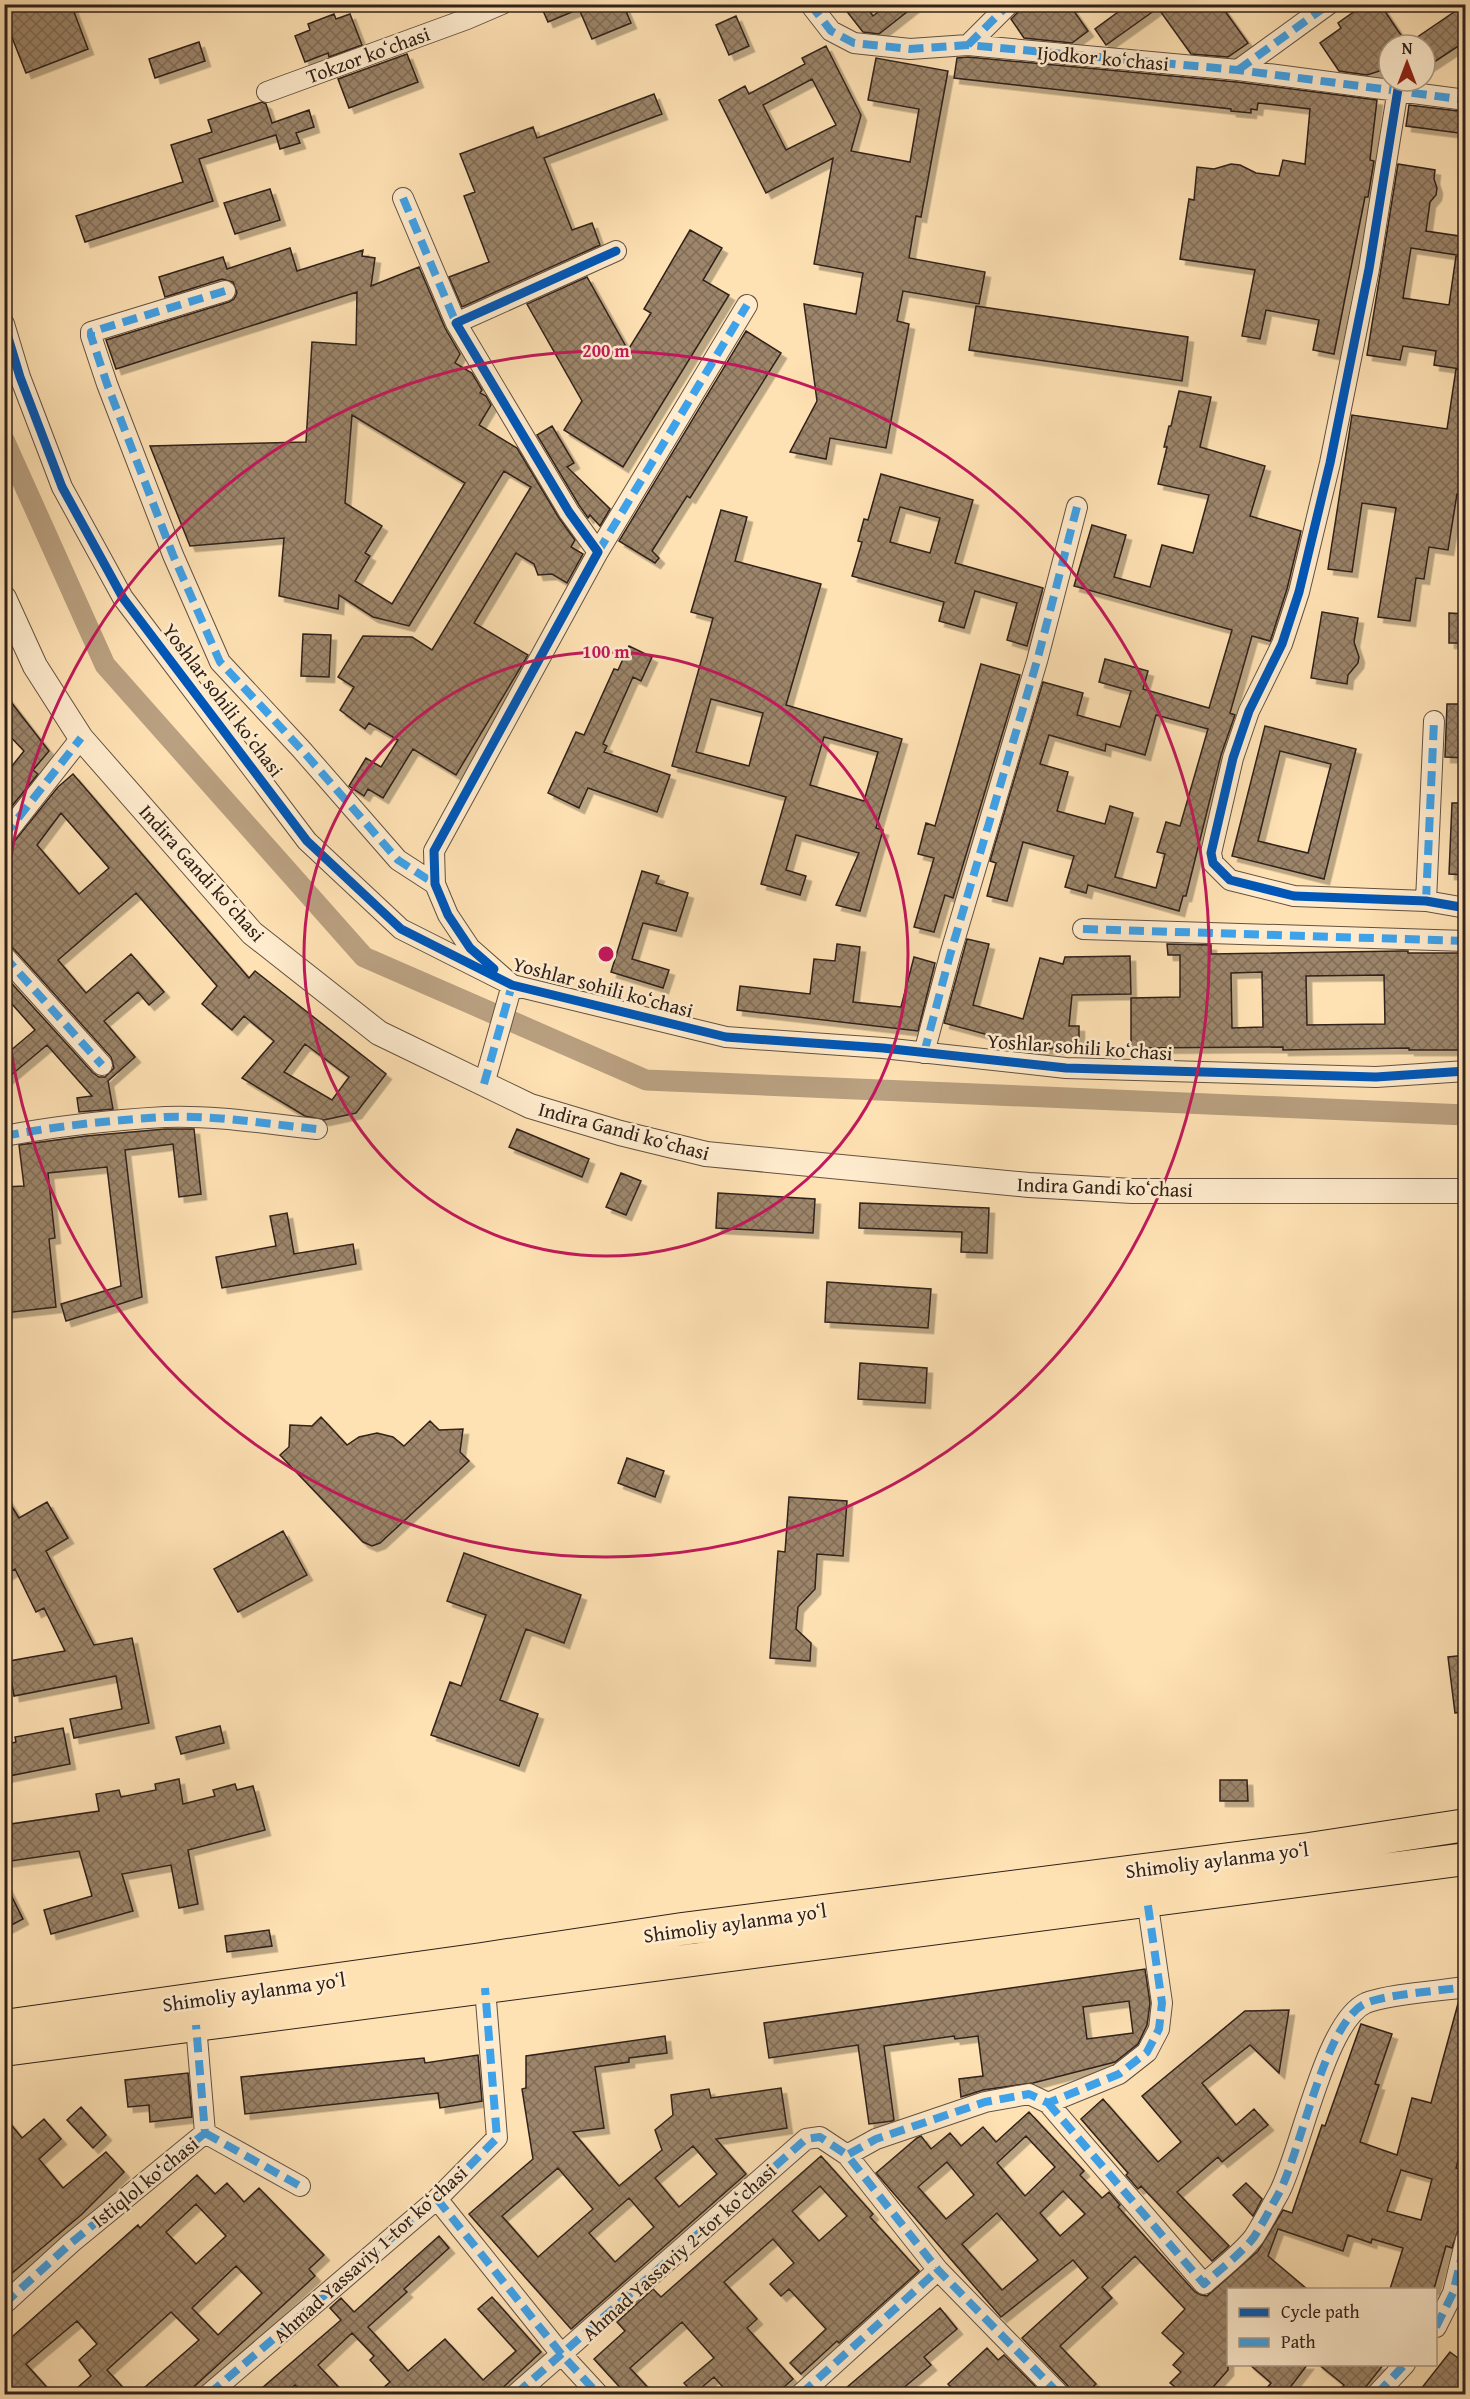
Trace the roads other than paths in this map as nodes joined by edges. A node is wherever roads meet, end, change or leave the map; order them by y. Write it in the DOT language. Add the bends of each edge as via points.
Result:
graph roads {
  1 [pos="502,4"];
  2 [pos="810,4"];
  3 [pos="1009,4"];
  4 [pos="1329,4"];
  5 [pos="968,45"];
  6 [pos="1238,70"];
  7 [pos="1377,87"];
  8 [pos="267,92"];
  9 [pos="1397,93"];
  10 [pos="1423,93"];
  11 [pos="1466,100"];
  12 [pos="403,198"];
  13 [pos="616,251"];
  14 [pos="225,291"];
  15 [pos="747,305"];
  16 [pos="456,322"];
  17 [pos="4,324"];
  18 [pos="1077,507"];
  19 [pos="598,552"];
  20 [pos="4,597"];
  21 [pos="1434,721"];
  22 [pos="81,738"];
  23 [pos="5,835"];
  24 [pos="435,884"];
  25 [pos="1426,901"];
  26 [pos="1466,908"];
  27 [pos="1083,929"];
  28 [pos="1466,941"];
  29 [pos="4,956"];
  30 [pos="512,985"];
  31 [pos="924,1053"];
  32 [pos="102,1065"];
  33 [pos="1466,1071"];
  34 [pos="484,1084"];
  35 [pos="317,1129"];
  36 [pos="4,1136"];
  37 [pos="1466,1191"];
  38 [pos="1466,1825"];
  39 [pos="1466,1859"];
  40 [pos="1311,1864"];
  41 [pos="1147,1899"];
  42 [pos="682,1929"];
  43 [pos="690,1961"];
  44 [pos="485,1988"];
  45 [pos="1466,1988"];
  46 [pos="196,2025"];
  47 [pos="4,2026"];
  48 [pos="4,2050"];
  49 [pos="1048,2103"];
  50 [pos="205,2133"];
  51 [pos="847,2155"];
  52 [pos="300,2186"];
  53 [pos="437,2199"];
  54 [pos="1466,2239"];
  55 [pos="938,2270"];
  56 [pos="4,2304"];
  57 [pos="1437,2325"];
  58 [pos="562,2355"];
  59 [pos="1402,2366"];
  60 [pos="209,2394"];
  61 [pos="516,2394"];
  62 [pos="598,2394"];
  63 [pos="801,2394"];
  64 [pos="1059,2394"];
  65 [pos="1377,2394"];
  1 -- 8 [label="street, Tokzor koʻchasi"];
  2 -- 5 [label="street, Ijodkor koʻchasi" via="831,31 854,44 910,49"];
  3 -- 5 [label="street"];
  4 -- 6 [label="street"];
  5 -- 6 [label="street, Ijodkor koʻchasi"];
  6 -- 7 [label="street, Ijodkor koʻchasi"];
  9 -- 25 [label="street" via="1369,269 1299,592 1233,758 1211,853 1212,863 1230,880 1294,896"];
  10 -- 11 [label="street, Ijodkor koʻchasi"];
  12 -- 16 [label="street"];
  13 -- 16 [label="street"];
  14 -- 24 [label="street" via="92,332 107,384 173,555 220,662 398,860"];
  15 -- 19 [label="street"];
  16 -- 19 [label="street" via="569,512"];
  17 -- 30 [label="street, Yoshlar sohili koʻchasi" via="62,487 123,597 307,841 402,929"];
  18 -- 31 [label="street" via="1037,661"];
  19 -- 24 [label="street" via="434,851"];
  20 -- 22 [label="street, Indira Gandi koʻchasi" via="35,666"];
  21 -- 25 [label="street"];
  22 -- 23 [label="street"];
  22 -- 34 [label="street, Indira Gandi koʻchasi" via="252,933 379,1033"];
  24 -- 30 [label="street" via="448,915 470,948"];
  25 -- 26 [label="street"];
  27 -- 28 [label="street"];
  29 -- 32 [label="street"];
  30 -- 31 [label="street, Yoshlar sohili koʻchasi" via="726,1037"];
  30 -- 34 [label="street"];
  31 -- 33 [label="street, Yoshlar sohili koʻchasi" via="1066,1068 1376,1077"];
  34 -- 37 [label="street, Indira Gandi koʻchasi" via="530,1106 706,1154 1132,1191"];
  35 -- 36 [label="street" via="166,1117"];
  38 -- 40 [label="main road, Shimoliy aylanma yoʻl"];
  39 -- 40 [label="main road, Shimoliy aylanma yoʻl"];
  40 -- 41 [label="main road, Shimoliy aylanma yoʻl"];
  40 -- 42 [label="main road, Shimoliy aylanma yoʻl"];
  41 -- 43 [label="main road, Shimoliy aylanma yoʻl"];
  41 -- 49 [label="street" via="1162,2003 1159,2029 1147,2052 1119,2074"];
  42 -- 43 [label="main road"];
  42 -- 47 [label="main road, Shimoliy aylanma yoʻl"];
  43 -- 44 [label="main road, Shimoliy aylanma yoʻl"];
  44 -- 46 [label="main road, Shimoliy aylanma yoʻl"];
  44 -- 53 [label="street, Ahmad Yassaviy 1-tor koʻchasi" via="497,2138"];
  45 -- 49 [label="street" via="1365,2004 1344,2024 1326,2060 1280,2190 1253,2237 1204,2284"];
  46 -- 48 [label="main road, Shimoliy aylanma yoʻl"];
  46 -- 50 [label="street, Istiqlol ko‘chasi"];
  49 -- 51 [label="street" via="1029,2094 985,2102 876,2139"];
  50 -- 52 [label="street"];
  50 -- 56 [label="street, Istiqlol ko‘chasi" via="71,2243"];
  51 -- 55 [label="street, Ahmad Yassaviy 2-tor koʻchasi"];
  51 -- 58 [label="street, Ahmad Yassaviy 2-tor koʻchasi" via="820,2137 806,2139"];
  53 -- 58 [label="street"];
  53 -- 60 [label="street, Ahmad Yassaviy 1-tor koʻchasi"];
  54 -- 57 [label="street" via="1453,2293"];
  55 -- 63 [label="street"];
  55 -- 64 [label="street, Ahmad Yassaviy 2-tor koʻchasi"];
  58 -- 61 [label="street, Ahmad Yassaviy 2-tor koʻchasi"];
  58 -- 62 [label="street"];
  59 -- 65 [label="street"];
}
